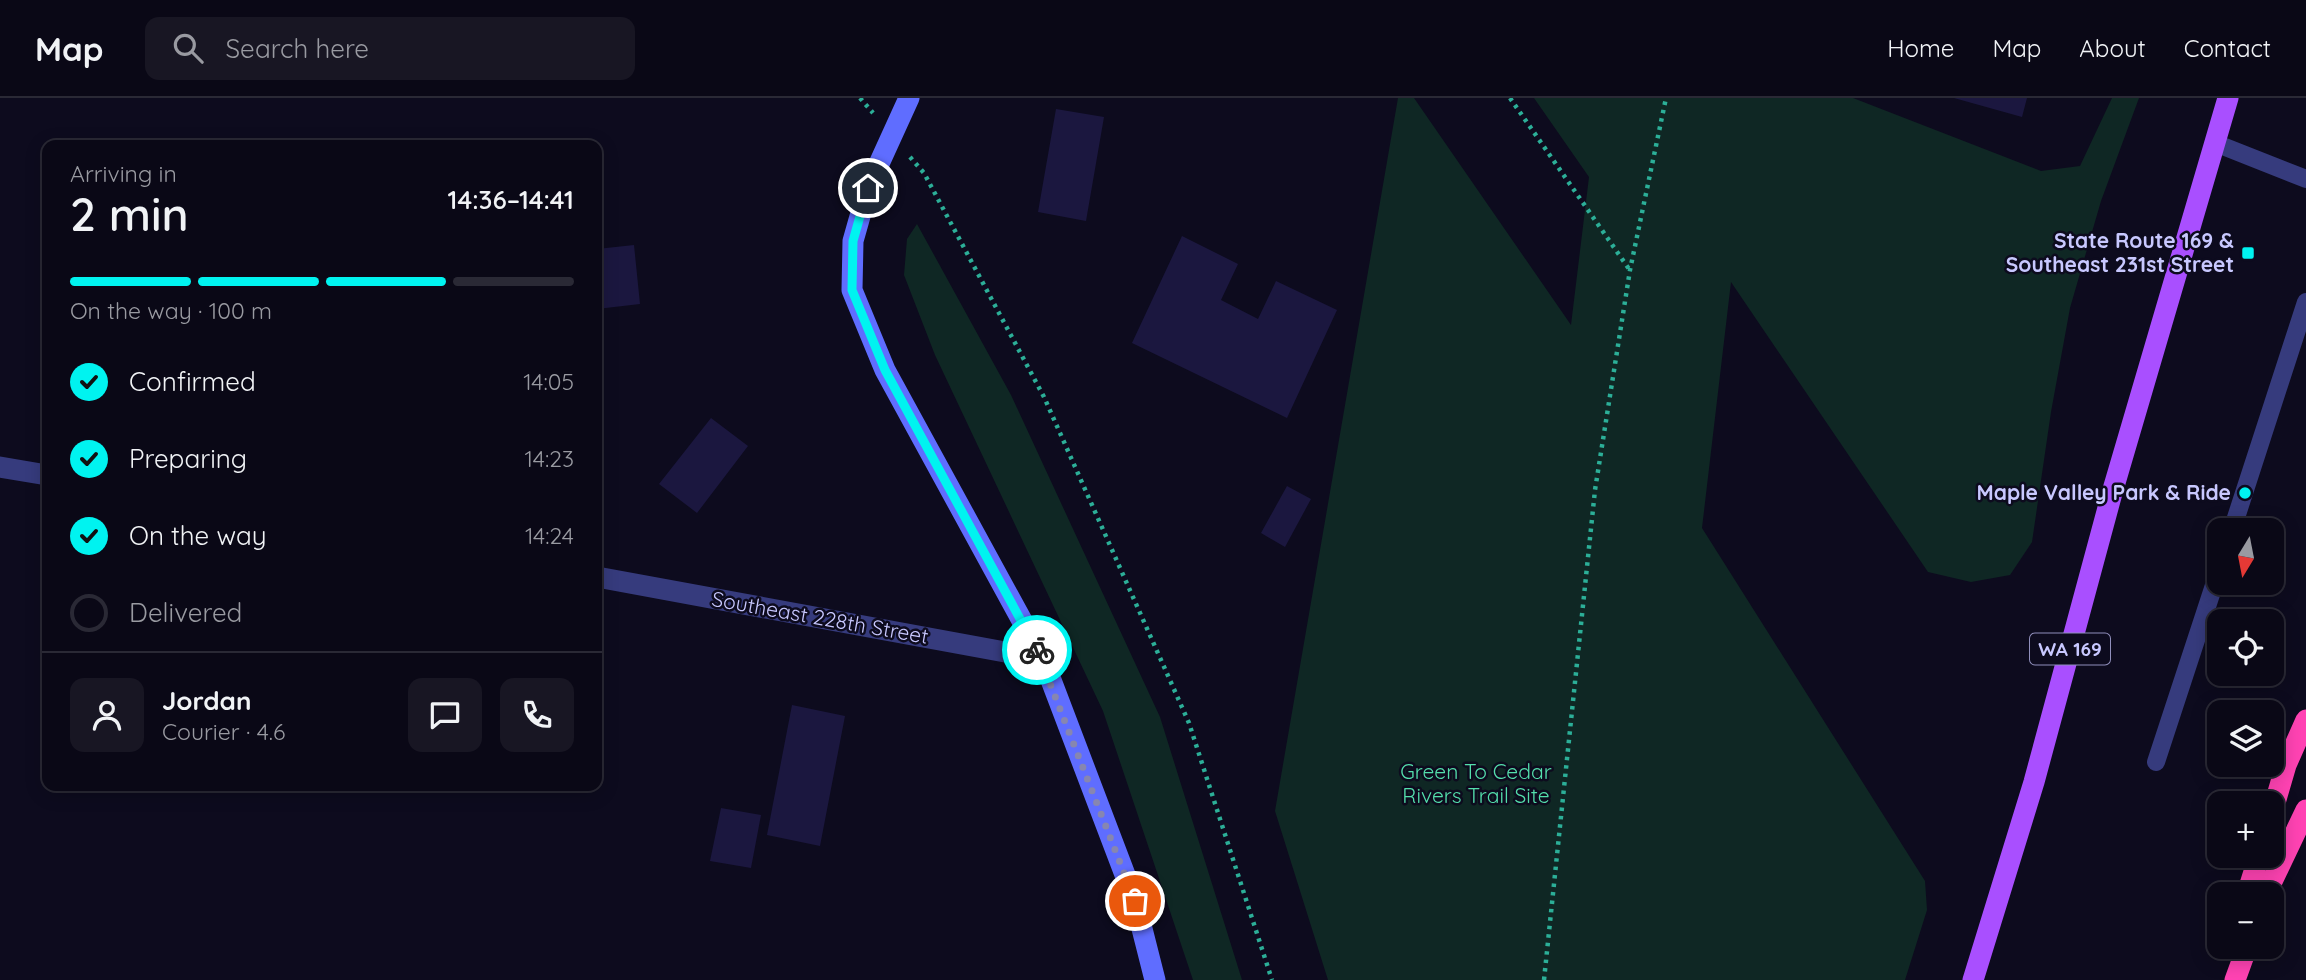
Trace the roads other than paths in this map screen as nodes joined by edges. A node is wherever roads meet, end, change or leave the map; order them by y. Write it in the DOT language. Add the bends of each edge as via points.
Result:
graph roads {
  1 [pos="909,98"];
  2 [pos="2228,98"];
  3 [pos="2215,143"];
  4 [pos="2306,179"];
  5 [pos="2306,302"];
  6 [pos="0,467"];
  7 [pos="42,474"];
  8 [pos="2236,518"];
  9 [pos="602,578"];
  10 [pos="2211,595"];
  11 [pos="1042,659"];
  12 [pos="2306,720"];
  13 [pos="2156,762"];
  14 [pos="2278,791"];
  15 [pos="2306,810"];
  16 [pos="2272,882"];
  17 [pos="2227,959"];
  18 [pos="2243,959"];
  19 [pos="1155,980"];
  20 [pos="1973,980"];
  21 [pos="2221,980"];
  22 [pos="2235,980"];
  1 -- 11 [label="street" via="868,188 853,241 852,290 885,370"];
  2 -- 3 [label="main road, WA 169"];
  3 -- 4 [label="lane"];
  3 -- 20 [label="main road, WA 169" via="2112,493 2034,782"];
  5 -- 8 [label="lane"];
  6 -- 7 [label="street"];
  9 -- 11 [label="street, Southeast 228th Street"];
  10 -- 13 [label="lane"];
  11 -- 19 [label="street" via="1135,901"];
  12 -- 14 [label="highway"];
  15 -- 16 [label="highway"];
  17 -- 21 [label="highway"];
  18 -- 22 [label="highway"];
}
